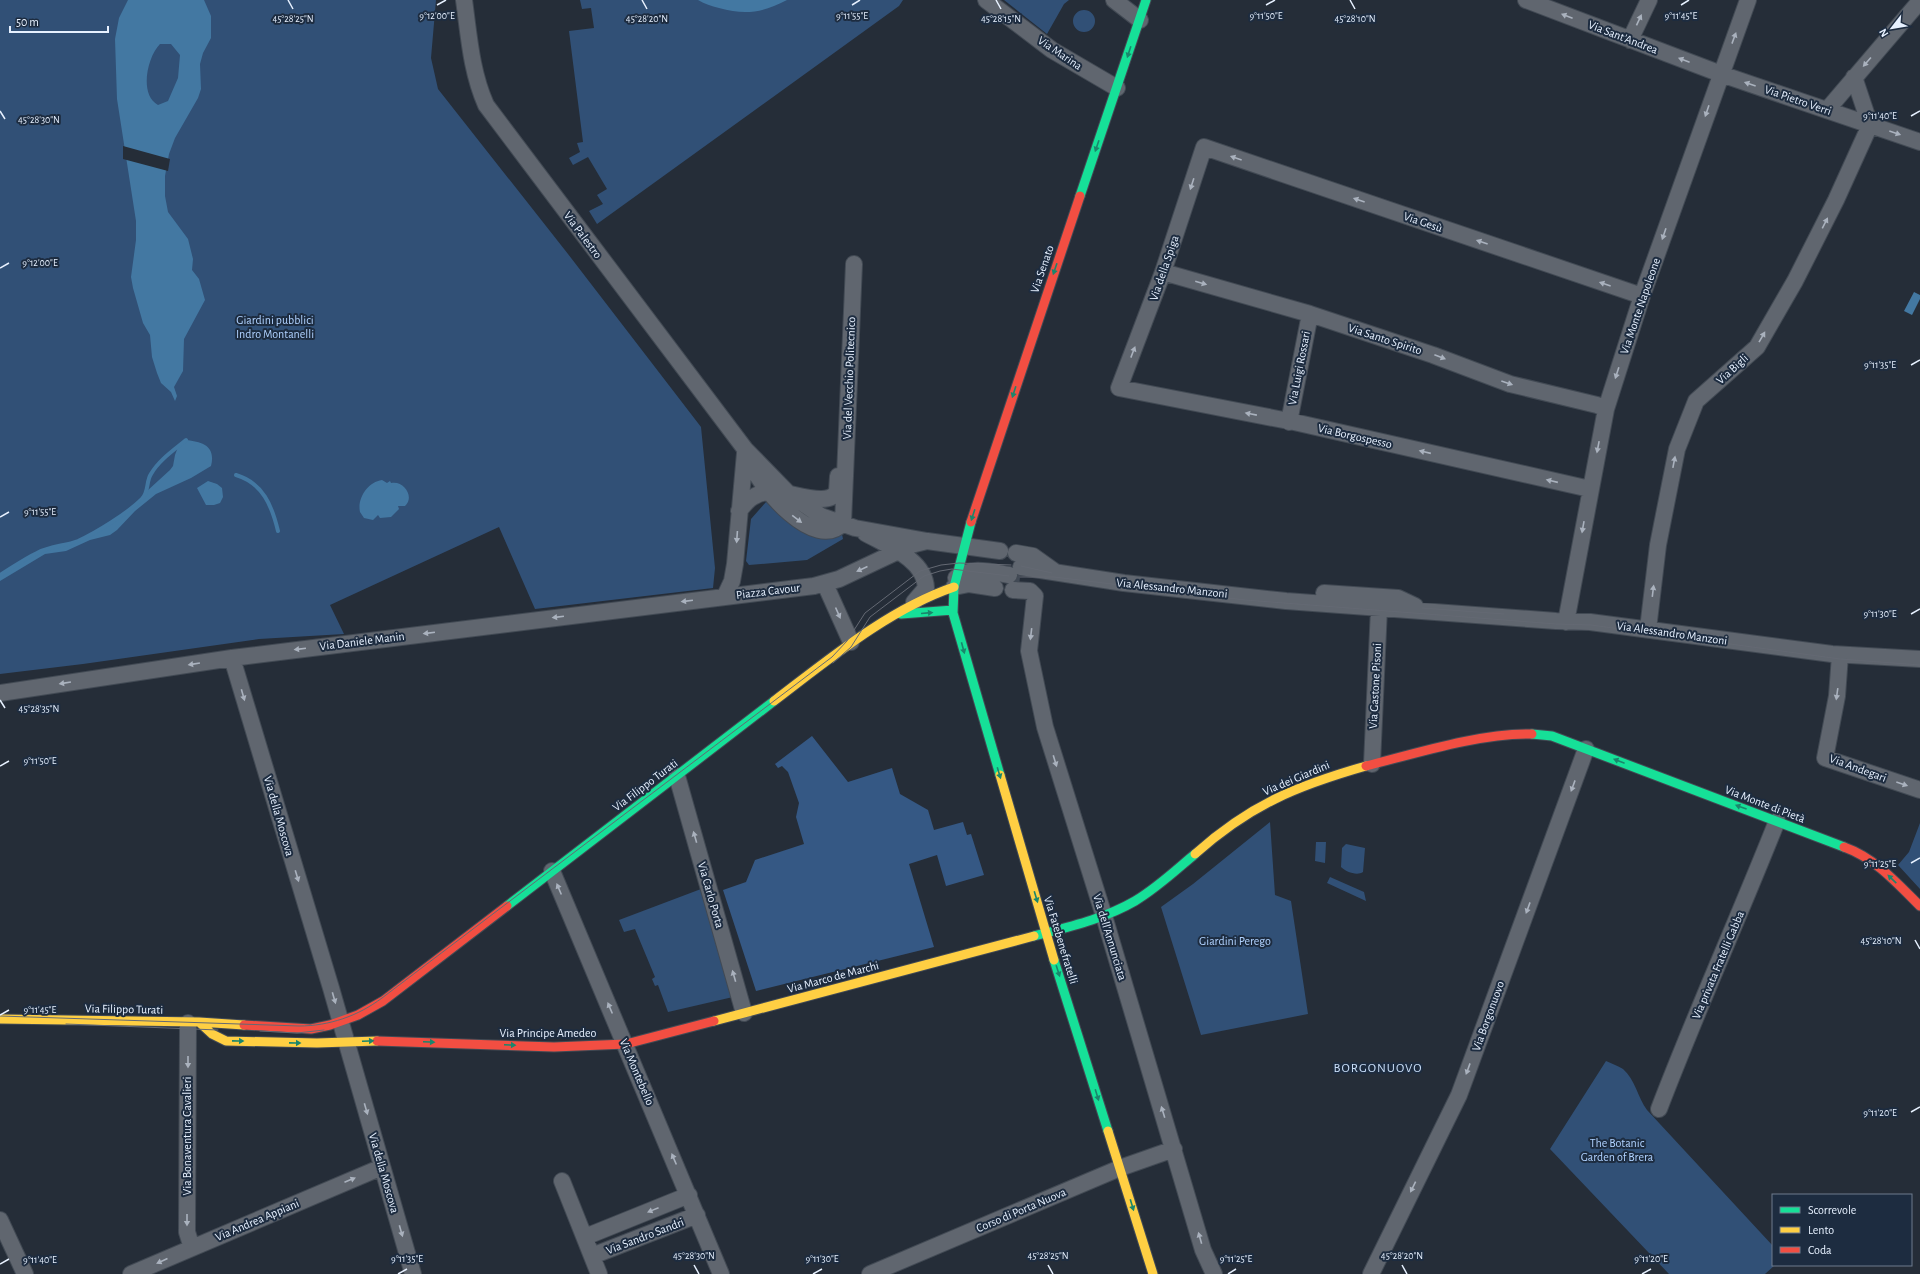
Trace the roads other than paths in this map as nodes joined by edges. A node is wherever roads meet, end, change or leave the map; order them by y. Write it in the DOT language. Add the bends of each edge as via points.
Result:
graph roads {
  1 [pos="464,0"];
  2 [pos="986,0"];
  3 [pos="1114,0"];
  4 [pos="1146,0"];
  5 [pos="1526,0"];
  6 [pos="1649,0"];
  7 [pos="1748,0"];
  8 [pos="1920,1"];
  9 [pos="1140,20"];
  10 [pos="1630,40"];
  11 [pos="1721,74"];
  12 [pos="1854,76"];
  13 [pos="1117,88"];
  14 [pos="1827,110"];
  15 [pos="1870,125"];
  16 [pos="1920,142"];
  17 [pos="1204,147"];
  18 [pos="850,264"];
  19 [pos="1163,272"];
  20 [pos="1642,296"];
  21 [pos="1310,314"];
  22 [pos="1120,388"];
  23 [pos="1606,409"];
  24 [pos="1289,422"];
  25 [pos="745,449"];
  26 [pos="1590,489"];
  27 [pos="841,491"];
  28 [pos="769,492"];
  29 [pos="788,494"];
  30 [pos="739,511"];
  31 [pos="849,525"];
  32 [pos="927,542"];
  33 [pos="968,546"];
  34 [pos="897,552"];
  35 [pos="1009,571"];
  36 [pos="1059,574"];
  37 [pos="956,583"];
  38 [pos="825,584"];
  39 [pos="725,596"];
  40 [pos="1035,596"];
  41 [pos="1286,600"];
  42 [pos="1379,608"];
  43 [pos="953,610"];
  44 [pos="1424,611"];
  45 [pos="901,614"];
  46 [pos="1566,622"];
  47 [pos="1648,629"];
  48 [pos="851,642"];
  49 [pos="1840,655"];
  50 [pos="232,658"];
  51 [pos="1920,659"];
  52 [pos="0,693"];
  53 [pos="1586,749"];
  54 [pos="1372,764"];
  55 [pos="678,776"];
  56 [pos="1920,790"];
  57 [pos="1777,821"];
  58 [pos="552,871"];
  59 [pos="1920,906"];
  60 [pos="1104,916"];
  61 [pos="1046,933"];
  62 [pos="376,1006"];
  63 [pos="744,1013"];
  64 [pos="0,1019"];
  65 [pos="194,1022"];
  66 [pos="341,1022"];
  67 [pos="354,1032"];
  68 [pos="626,1044"];
  69 [pos="1659,1109"];
  70 [pos="1174,1149"];
  71 [pos="382,1167"];
  72 [pos="1120,1168"];
  73 [pos="562,1181"];
  74 [pos="689,1195"];
  75 [pos="697,1215"];
  76 [pos="0,1220"];
  77 [pos="585,1237"];
  78 [pos="192,1248"];
  79 [pos="592,1256"];
  80 [pos="25,1274"];
  81 [pos="131,1274"];
  82 [pos="413,1274"];
  83 [pos="600,1274"];
  84 [pos="721,1274"];
  85 [pos="870,1274"];
  86 [pos="1153,1274"];
  87 [pos="1214,1274"];
  88 [pos="1371,1274"];
  1 -- 25 [label="street, Via Palestro" via="474,70 486,105"];
  2 -- 13 [label="street, Via Marina" via="1052,50"];
  3 -- 9 [label="street"];
  4 -- 9 [label="street, Via Senato"];
  10 -- 5 [label="street, Via Sant'Andrea, one-way"];
  10 -- 6 [label="street, one-way"];
  11 -- 7 [label="street, Via Monte Napoleone, one-way"];
  8 -- 12 [label="street, one-way"];
  9 -- 13 [label="street, Via Senato, one-way"];
  11 -- 10 [label="street, Via Sant'Andrea, one-way"];
  14 -- 11 [label="street, Via Pietro Verri, one-way"];
  11 -- 20 [label="street, Via Monte Napoleone, one-way"];
  12 -- 14 [label="street"];
  12 -- 15 [label="street"];
  13 -- 33 [label="street, Via Senato, one-way" via="1035,328"];
  14 -- 15 [label="street, Via Pietro Verri"];
  15 -- 16 [label="street, Via Pietro Verri, one-way"];
  47 -- 15 [label="street, Via Bigli, one-way" via="1658,545 1676,449 1696,401 1757,347 1799,274"];
  17 -- 19 [label="street, Via della Spiga, one-way"];
  20 -- 17 [label="street, Via Gesù, one-way"];
  18 -- 27 [label="street, Via del Vecchio Politecnico"];
  19 -- 21 [label="street, Via Santo Spirito, one-way"];
  22 -- 19 [label="street, Via della Spiga, one-way"];
  20 -- 23 [label="street, Via Monte Napoleone, one-way"];
  21 -- 23 [label="street, Via Santo Spirito, one-way" via="1510,384"];
  21 -- 24 [label="street, Via Luigi Rossari"];
  24 -- 22 [label="street, Via Borgospesso, one-way"];
  23 -- 26 [label="street, Via Monte Napoleone, one-way"];
  26 -- 24 [label="street, Via Borgospesso, one-way"];
  25 -- 28 [label="street" via="753,469"];
  25 -- 29 [label="street, Piazza Cavour"];
  25 -- 30 [label="street, Piazza Cavour"];
  26 -- 46 [label="street, Via Monte Napoleone, one-way"];
  27 -- 29 [label="street, Piazza Cavour" via="826,499"];
  27 -- 31 [label="street"];
  28 -- 29 [label="street, Piazza Cavour"];
  28 -- 30 [label="street, Piazza Cavour" via="754,496"];
  28 -- 31 [label="street, one-way" via="787,511 811,528 826,532"];
  29 -- 31 [label="street, Piazza Cavour" via="813,512"];
  30 -- 39 [label="street, Piazza Cavour, one-way" via="732,581"];
  31 -- 32 [label="street, Piazza Cavour"];
  31 -- 34 [label="street, Piazza Cavour"];
  32 -- 33 [label="street, Piazza Cavour"];
  32 -- 34 [label="street, Piazza Cavour" via="911,545"];
  33 -- 35 [label="street, Via Alessandro Manzoni"];
  33 -- 37 [label="street"];
  34 -- 38 [label="street, Piazza Cavour, one-way"];
  34 -- 45 [label="street, Piazza Cavour" via="915,563 926,583 925,590"];
  35 -- 36 [label="street, Via Alessandro Manzoni"];
  35 -- 36 [label="street, Via Alessandro Manzoni" via="1033,556"];
  35 -- 37 [label="street, Via Alessandro Manzoni" via="977,570 964,574"];
  35 -- 40 [label="street, Via Alessandro Manzoni"];
  36 -- 41 [label="street, Via Alessandro Manzoni"];
  37 -- 43 [label="street"];
  37 -- 45 [label="street, Piazza Cavour"];
  38 -- 39 [label="street, Piazza Cavour"];
  38 -- 48 [label="street, one-way"];
  39 -- 50 [label="street, Via Daniele Manin, one-way"];
  40 -- 60 [label="street, Via dell'Annunciata, one-way" via="1029,651 1045,727"];
  41 -- 42 [label="street, Via Alessandro Manzoni"];
  41 -- 44 [label="street, Via Alessandro Manzoni" via="1309,592 1380,596 1398,598"];
  42 -- 44 [label="street, Via Alessandro Manzoni"];
  42 -- 54 [label="street, Via Gastone Pisoni"];
  45 -- 43 [label="street, Piazza Cavour, one-way"];
  43 -- 61 [label="street, Via Fatebenefratelli, one-way"];
  44 -- 46 [label="street, Via Alessandro Manzoni"];
  45 -- 48 [label="street, Piazza Cavour"];
  46 -- 47 [label="street, Via Alessandro Manzoni" via="1590,622"];
  47 -- 49 [label="street, Via Alessandro Manzoni"];
  48 -- 55 [label="street, Via Filippo Turati"];
  49 -- 51 [label="street, Via Alessandro Manzoni"];
  49 -- 56 [label="street, Via Andegari, one-way" via="1837,696 1825,758"];
  50 -- 52 [label="street, Via Daniele Manin, one-way"];
  50 -- 66 [label="street, Via della Moscova, one-way"];
  53 -- 54 [label="street, Via dei Giardini" via="1552,736 1538,733 1522,734 1462,743"];
  57 -- 53 [label="street, Via Monte di Pietà, one-way"];
  53 -- 88 [label="street, Via Borgonuovo, one-way" via="1458,1095"];
  54 -- 60 [label="street, Via dei Giardini" via="1311,783 1256,808 1219,832 1146,894"];
  55 -- 58 [label="street, Via Filippo Turati"];
  63 -- 55 [label="street, Via Carlo Porta, one-way"];
  59 -- 57 [label="street, Via Monte di Pietà, one-way" via="1866,857"];
  57 -- 69 [label="street, Via privata Fratelli Gabba"];
  58 -- 62 [label="street, Via Filippo Turati" via="454,948 432,956 382,994"];
  68 -- 58 [label="street, Via Montebello, one-way"];
  60 -- 61 [label="street, Via dei Giardini"];
  70 -- 60 [label="street, Via dell'Annunciata, one-way"];
  61 -- 63 [label="street, Via Marco de Marchi"];
  61 -- 72 [label="street, Via Fatebenefratelli, one-way"];
  62 -- 66 [label="street, Via Filippo Turati"];
  62 -- 67 [label="street, Via Filippo Turati"];
  63 -- 68 [label="street, Via Marco de Marchi"];
  64 -- 65 [label="street, Via Filippo Turati"];
  65 -- 66 [label="street, Via Filippo Turati" via="311,1029"];
  65 -- 67 [label="street, one-way" via="226,1041"];
  65 -- 78 [label="street, Via Bonaventura Cavalieri, one-way" via="187,1232"];
  66 -- 67 [label="street, Via della Moscova"];
  67 -- 68 [label="street, Via Principe Amedeo, one-way" via="390,1041 554,1047"];
  67 -- 71 [label="street, Via della Moscova, one-way" via="355,1071"];
  74 -- 68 [label="street, Via Montebello, one-way"];
  70 -- 72 [label="street, Corso di Porta Nuova"];
  87 -- 70 [label="street, Via dell'Annunciata, one-way" via="1203,1250"];
  78 -- 71 [label="street, Via Andrea Appiani, one-way"];
  71 -- 82 [label="street, Via della Moscova, one-way"];
  72 -- 85 [label="street, Corso di Porta Nuova"];
  72 -- 86 [label="street, Via Fatebenefratelli, one-way"];
  73 -- 77 [label="street"];
  74 -- 75 [label="street, Via Montebello"];
  74 -- 77 [label="street, Via Sandro Sandri, one-way"];
  75 -- 79 [label="street, Via Sandro Sandri"];
  75 -- 84 [label="street, Via Montebello"];
  76 -- 80 [label="street"];
  77 -- 79 [label="street"];
  78 -- 81 [label="street, Via Andrea Appiani, one-way"];
  79 -- 83 [label="street"];
}
